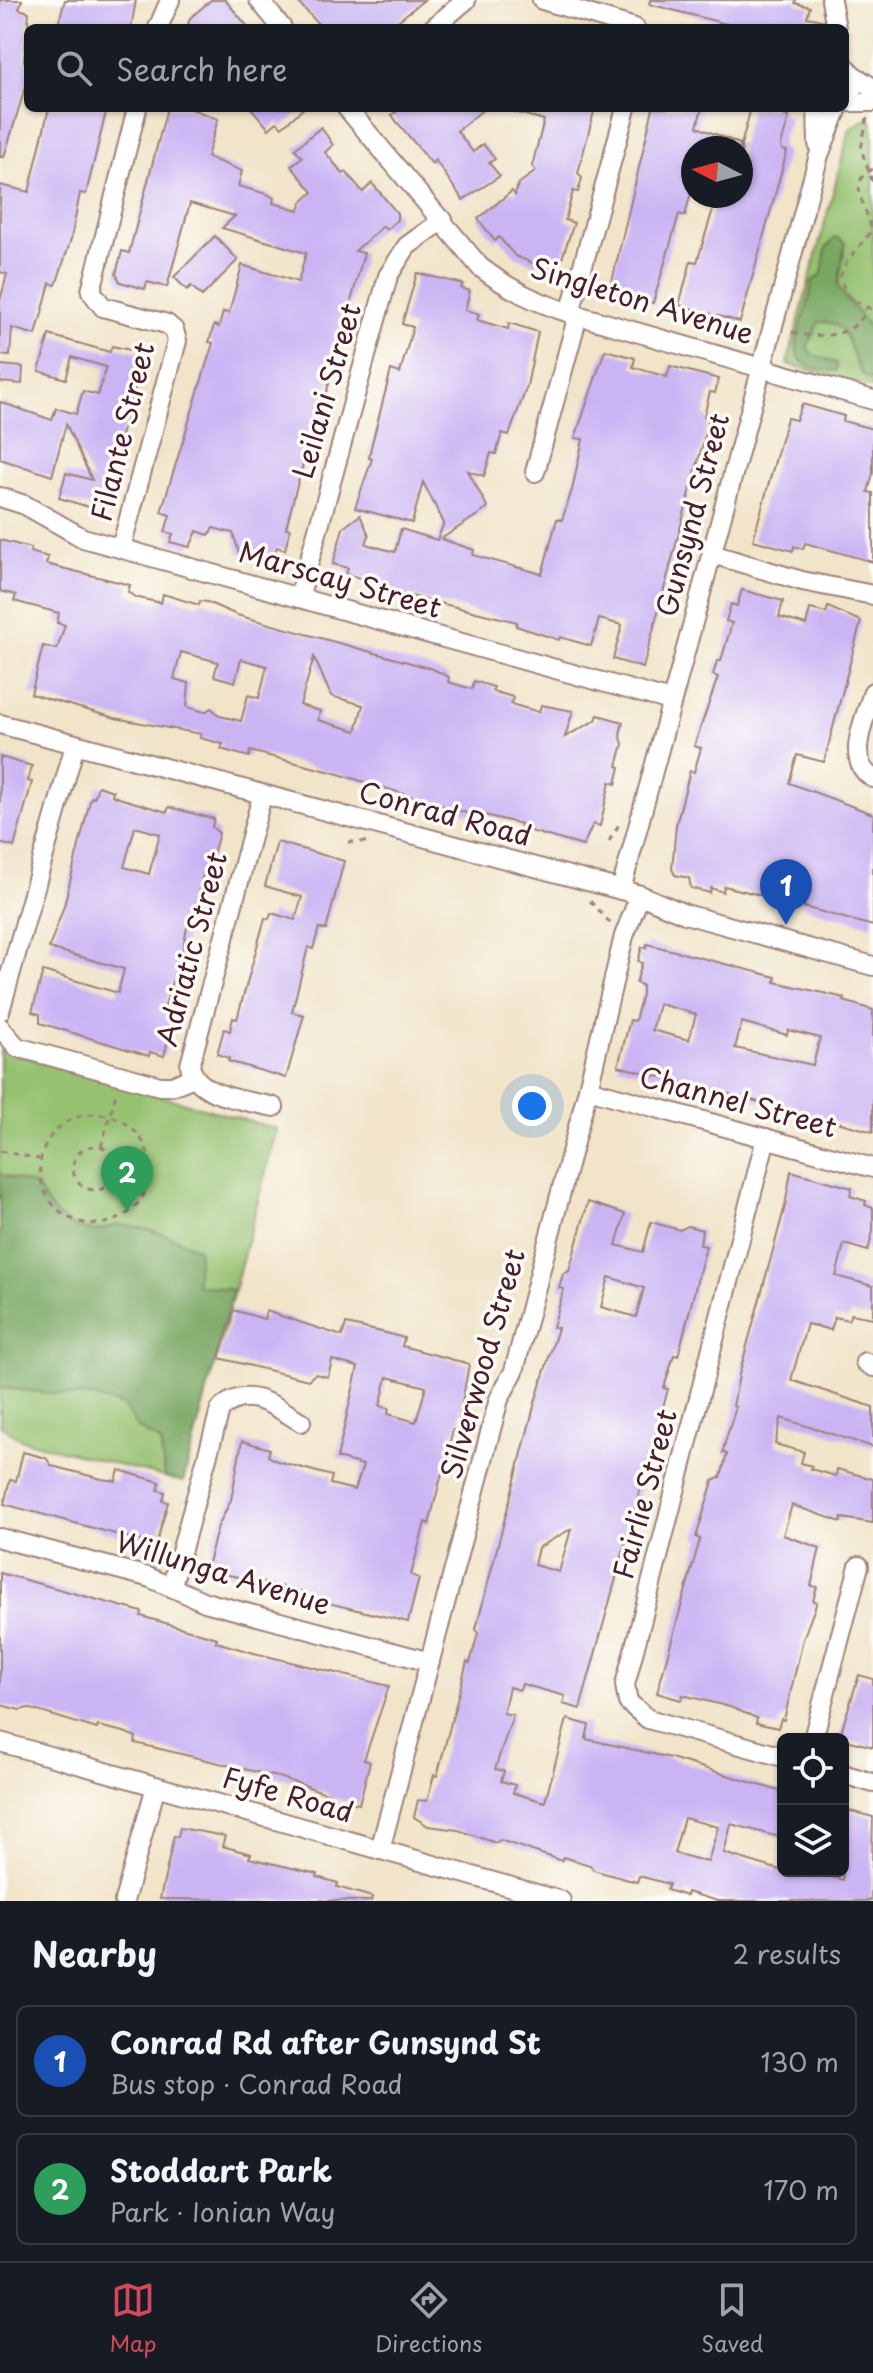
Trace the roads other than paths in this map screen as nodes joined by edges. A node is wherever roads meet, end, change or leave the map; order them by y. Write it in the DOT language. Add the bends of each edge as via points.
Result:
graph roads {
  1 [pos="170,0"];
  2 [pos="259,0"];
  3 [pos="466,0"];
  4 [pos="542,0"];
  5 [pos="160,24"];
  6 [pos="279,24"];
  7 [pos="438,24"];
  8 [pos="622,24"];
  9 [pos="849,70"];
  10 [pos="849,78"];
  11 [pos="873,88"];
  12 [pos="849,97"];
  13 [pos="849,103"];
  14 [pos="870,109"];
  15 [pos="136,112"];
  16 [pos="350,112"];
  17 [pos="625,112"];
  18 [pos="817,112"];
  19 [pos="836,112"];
  20 [pos="819,155"];
  21 [pos="443,220"];
  22 [pos="574,314"];
  23 [pos="761,368"];
  24 [pos="873,400"];
  25 [pos="535,472"];
  26 [pos="0,497"];
  27 [pos="121,548"];
  28 [pos="712,554"];
  29 [pos="873,595"];
  30 [pos="299,598"];
  31 [pos="873,692"];
  32 [pos="671,701"];
  33 [pos="0,724"];
  34 [pos="75,745"];
  35 [pos="873,778"];
  36 [pos="262,796"];
  37 [pos="630,892"];
  38 [pos="873,966"];
  39 [pos="0,1011"];
  40 [pos="0,1027"];
  41 [pos="194,1077"];
  42 [pos="588,1089"];
  43 [pos="274,1107"];
  44 [pos="766,1138"];
  45 [pos="873,1168"];
  46 [pos="301,1422"];
  47 [pos="0,1538"];
  48 [pos="859,1566"];
  49 [pos="172,1585"];
  50 [pos="430,1662"];
  51 [pos="815,1733"];
  52 [pos="0,1742"];
  53 [pos="777,1755"];
  54 [pos="849,1776"];
  55 [pos="873,1783"];
  56 [pos="156,1786"];
  57 [pos="380,1850"];
  58 [pos="124,1901"];
  59 [pos="561,1901"];
  1 -- 5 [label="street"];
  2 -- 6 [label="street"];
  3 -- 7 [label="street"];
  4 -- 8 [label="street"];
  9 -- 11 [label="street"];
  10 -- 12 [label="street"];
  13 -- 14 [label="street"];
  15 -- 27 [label="street, Filante Street" via="91,291 103,307 176,328 176,355"];
  16 -- 21 [label="street, Singleton Avenue"];
  17 -- 22 [label="street"];
  18 -- 20 [label="street, Gunsynd Street"];
  19 -- 20 [label="street, Gunsynd Street"];
  20 -- 23 [label="street, Gunsynd Street"];
  21 -- 22 [label="street, Singleton Avenue" via="480,267 504,286"];
  21 -- 30 [label="street, Leilani Street" via="407,246 388,276"];
  22 -- 23 [label="street, Singleton Avenue"];
  22 -- 25 [label="street"];
  23 -- 24 [label="street, Singleton Avenue"];
  23 -- 28 [label="street, Gunsynd Street"];
  26 -- 27 [label="street, Marscay Street" via="25,505 74,534"];
  27 -- 30 [label="street, Marscay Street"];
  28 -- 29 [label="street"];
  28 -- 32 [label="street, Gunsynd Street"];
  30 -- 32 [label="street, Marscay Street"];
  31 -- 35 [label="street" via="857,754 861,768"];
  32 -- 37 [label="street, Gunsynd Street"];
  33 -- 34 [label="street, Conrad Road"];
  34 -- 36 [label="street, Conrad Road"];
  34 -- 39 [label="street"];
  36 -- 37 [label="street, Conrad Road"];
  36 -- 41 [label="street, Adriatic Street" via="190,1058"];
  37 -- 38 [label="street, Conrad Road" via="685,914"];
  37 -- 42 [label="street, Silverwood Street"];
  40 -- 41 [label="street" via="17,1047 167,1087"];
  41 -- 43 [label="street, Adriatic Street" via="211,1090"];
  42 -- 44 [label="street, Channel Street"];
  42 -- 50 [label="street, Silverwood Street"];
  44 -- 45 [label="street, Channel Street"];
  44 -- 53 [label="street, Fairlie Street" via="625,1685 628,1702 648,1719"];
  46 -- 49 [label="street" via="250,1397 237,1398 220,1410"];
  47 -- 49 [label="street, Willunga Avenue"];
  48 -- 51 [label="street"];
  49 -- 50 [label="street, Willunga Avenue" via="205,1602"];
  50 -- 57 [label="street, Silverwood Street"];
  52 -- 56 [label="street, Fyfe Road"];
  54 -- 55 [label="street"];
  56 -- 57 [label="street, Fyfe Road"];
  56 -- 58 [label="street"];
  57 -- 59 [label="street, Fyfe Road"];
}
